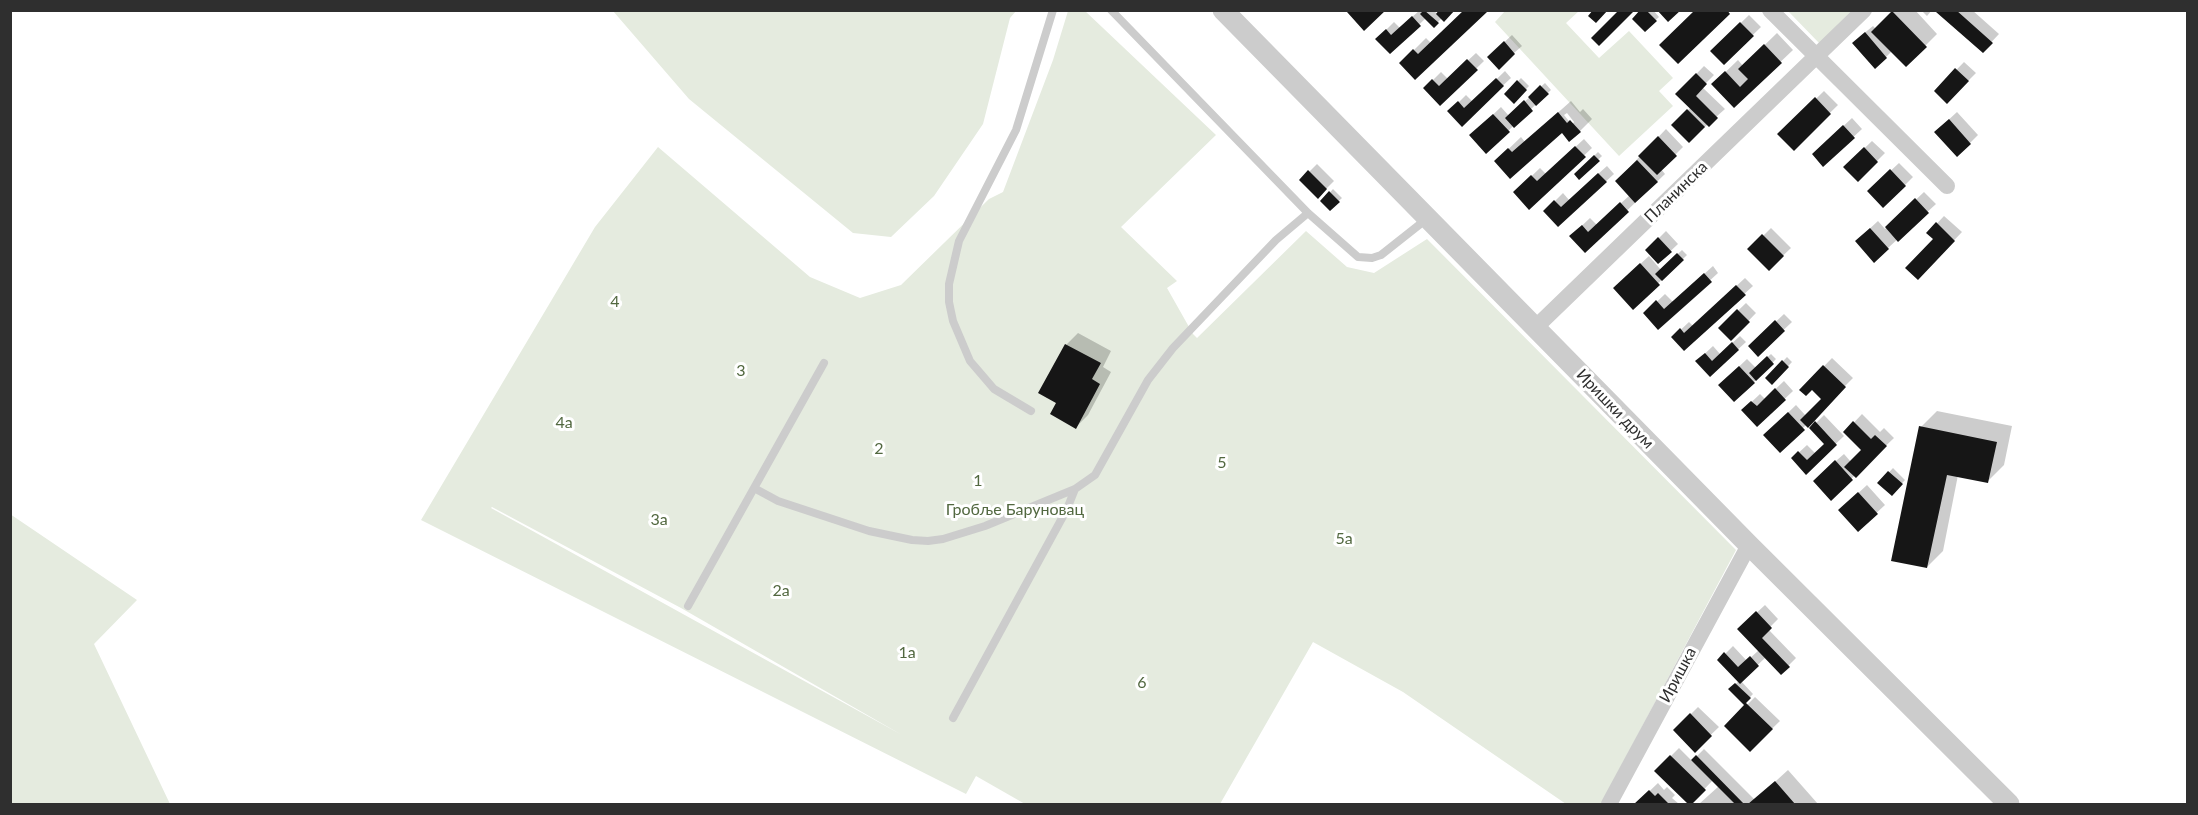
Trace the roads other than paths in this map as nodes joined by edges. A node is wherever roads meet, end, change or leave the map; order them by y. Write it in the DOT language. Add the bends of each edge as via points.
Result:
graph roads {
  1 [pos="1053,10"];
  2 [pos="1111,10"];
  3 [pos="1223,10"];
  4 [pos="1770,10"];
  5 [pos="1864,10"];
  6 [pos="1817,57"];
  7 [pos="1947,186"];
  8 [pos="1308,213"];
  9 [pos="1425,217"];
  10 [pos="1536,327"];
  11 [pos="824,363"];
  12 [pos="1030,411"];
  13 [pos="754,488"];
  14 [pos="1075,489"];
  15 [pos="1749,546"];
  16 [pos="688,606"];
  17 [pos="953,718"];
  18 [pos="1609,804"];
  19 [pos="2009,804"];
  1 -- 12 [label="lane" via="1016,130 959,241 950,284 953,321 970,361 994,389"];
  2 -- 8 [label="lane"];
  3 -- 9 [label="street, Иришки друм"];
  4 -- 6 [label="street"];
  5 -- 6 [label="street, Планинска"];
  6 -- 7 [label="street"];
  6 -- 10 [label="street, Планинска"];
  8 -- 9 [label="lane" via="1358,257 1372,258 1382,255"];
  8 -- 14 [label="lane" via="1276,240 1173,348 1148,380 1095,475"];
  9 -- 10 [label="street, Иришки друм"];
  10 -- 15 [label="street, Иришки друм"];
  11 -- 13 [label="lane"];
  13 -- 14 [label="lane" via="778,501 869,531 928,541 985,526"];
  13 -- 16 [label="lane"];
  14 -- 17 [label="lane"];
  15 -- 18 [label="street, Иришка"];
  15 -- 19 [label="street, Иришки друм"];
}
